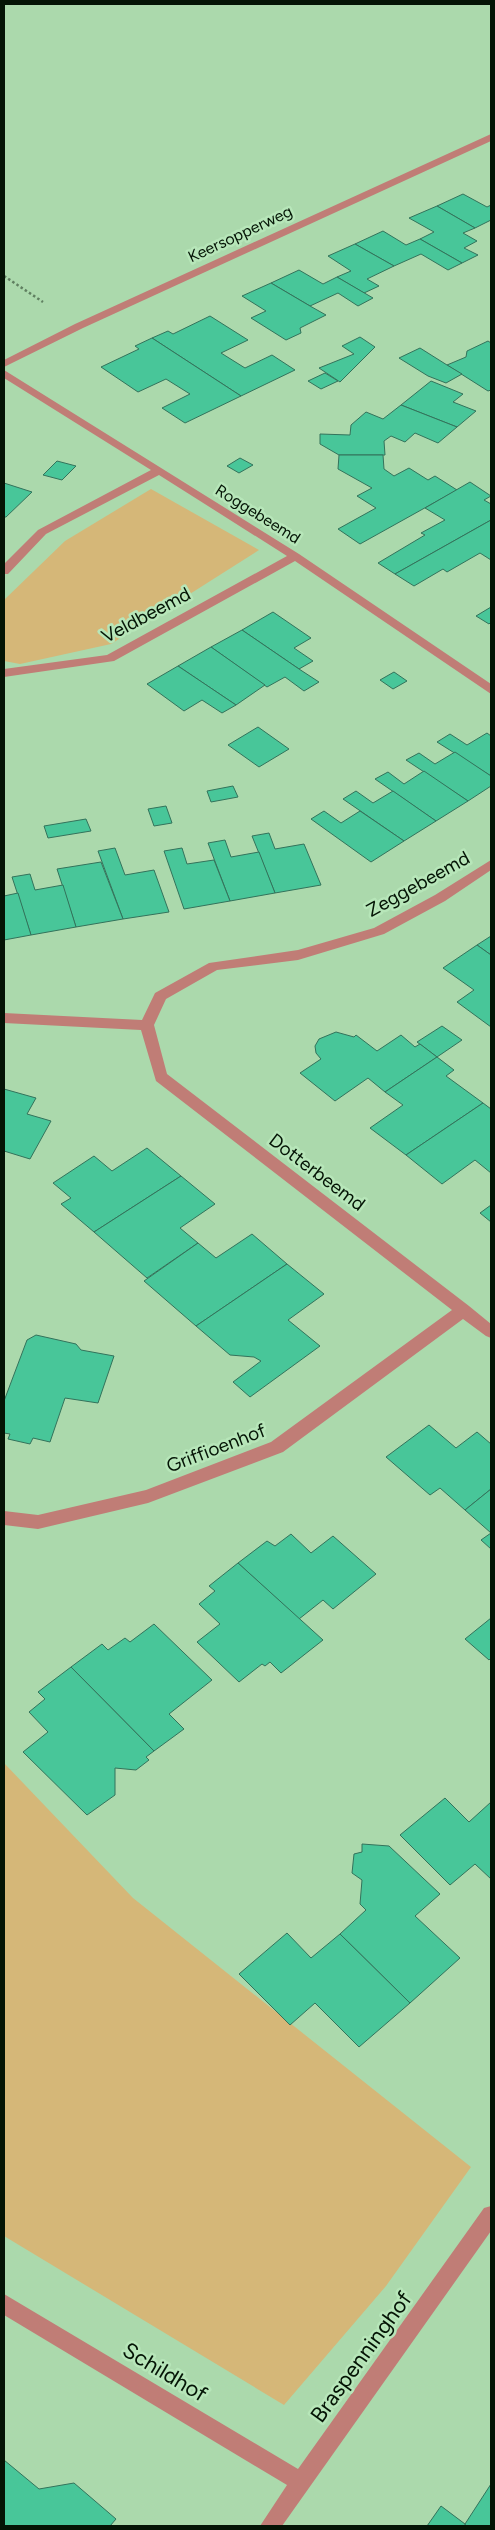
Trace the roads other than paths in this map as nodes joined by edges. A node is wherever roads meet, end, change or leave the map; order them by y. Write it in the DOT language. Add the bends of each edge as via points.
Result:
graph roads {
  1 [pos="491,137"];
  2 [pos="4,364"];
  3 [pos="4,372"];
  4 [pos="158,470"];
  5 [pos="295,556"];
  6 [pos="4,571"];
  7 [pos="4,673"];
  8 [pos="491,690"];
  9 [pos="491,864"];
  10 [pos="4,1018"];
  11 [pos="147,1025"];
  12 [pos="464,1310"];
  13 [pos="491,1332"];
  14 [pos="4,1518"];
  15 [pos="491,2215"];
  16 [pos="4,2304"];
  17 [pos="301,2482"];
  18 [pos="270,2526"];
  1 -- 2 [label="street, Keersopperweg" via="79,326"];
  3 -- 4 [label="street, Roggebeemd"];
  4 -- 5 [label="street, Roggebeemd"];
  4 -- 6 [label="street" via="42,532"];
  5 -- 7 [label="street, Veldbeemd" via="110,658"];
  5 -- 8 [label="street, Roggebeemd"];
  9 -- 11 [label="street, Zeggebeemd" via="440,898 379,930 298,955 214,966 160,996"];
  10 -- 11 [label="street"];
  11 -- 12 [label="street, Dotterbeemd" via="161,1077"];
  12 -- 13 [label="street, Dotterbeemd"];
  12 -- 14 [label="street, Griffioenhof" via="277,1447 148,1496 38,1522"];
  15 -- 17 [label="street, Braspenninghof"];
  16 -- 17 [label="street, Schildhof"];
  17 -- 18 [label="street, Braspenninghof"];
}
